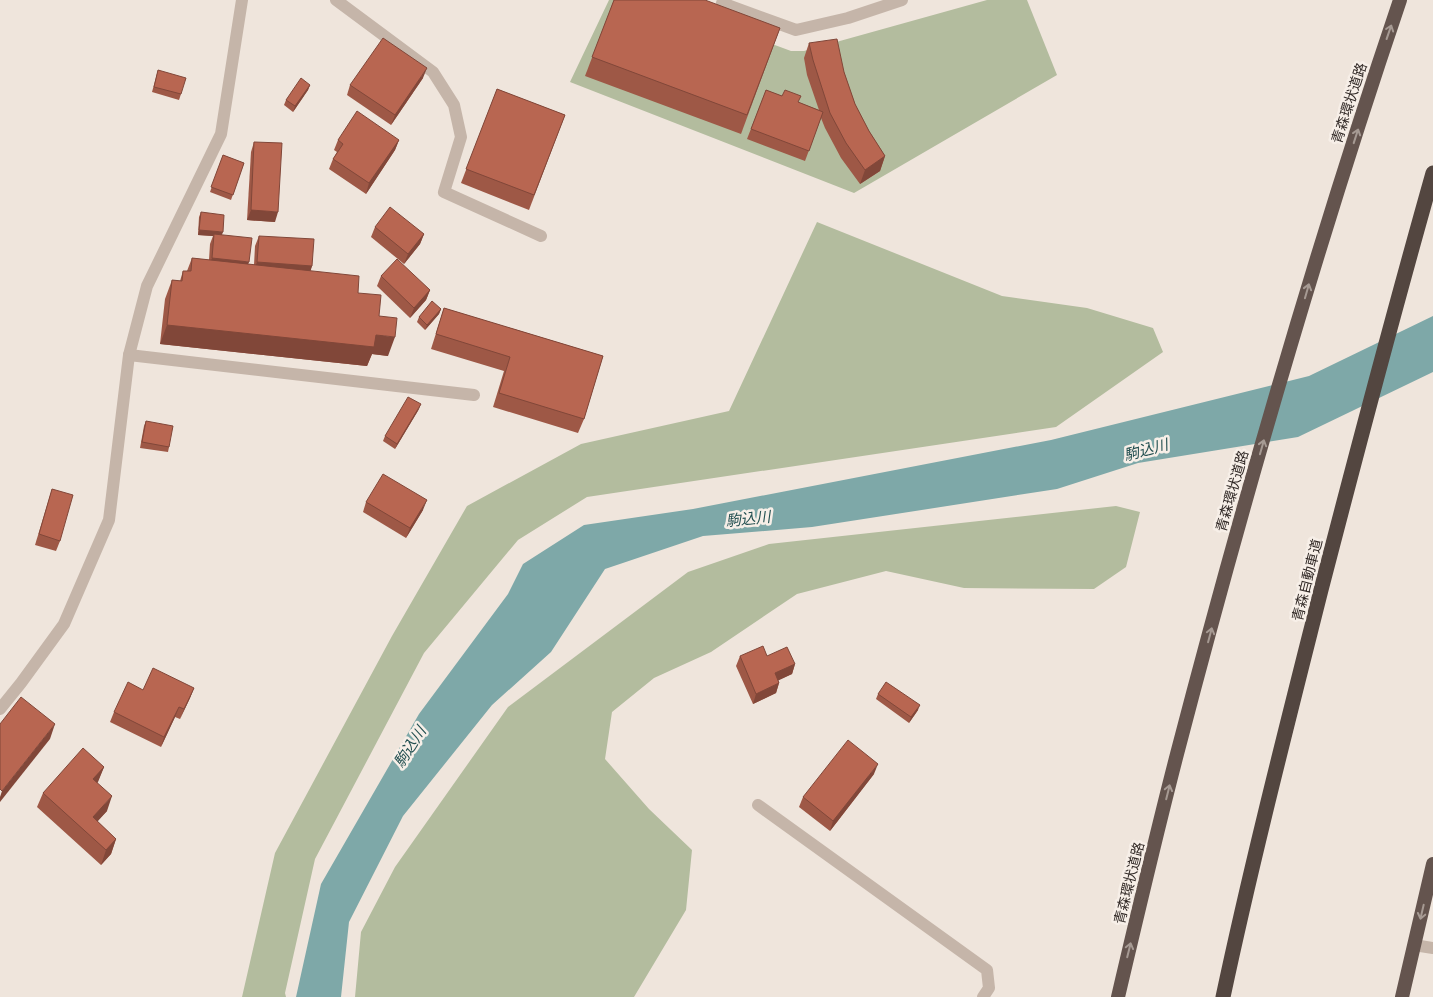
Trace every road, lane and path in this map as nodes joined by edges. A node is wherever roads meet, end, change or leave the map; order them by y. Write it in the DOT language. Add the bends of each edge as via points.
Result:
graph roads {
  1 [pos="242,0"];
  2 [pos="336,0"];
  3 [pos="902,0"];
  4 [pos="1400,0"];
  5 [pos="722,3"];
  6 [pos="1433,173"];
  7 [pos="541,236"];
  8 [pos="130,355"];
  9 [pos="474,395"];
  10 [pos="0,709"];
  11 [pos="758,805"];
  12 [pos="1433,864"];
  13 [pos="1414,944"];
  14 [pos="1433,948"];
  15 [pos="983,997"];
  16 [pos="1118,997"];
  17 [pos="1223,997"];
  18 [pos="1402,997"];
  1 -- 8 [label="street" via="221,134 146,286"];
  2 -- 7 [label="street" via="433,72 454,105 461,137 444,192"];
  3 -- 5 [label="street" via="848,18 796,30"];
  16 -- 4 [label="highway, 青森環状道路, one-way" via="1176,755 1248,494 1308,286"];
  6 -- 17 [label="highway, 青森自動車道" via="1296,688"];
  8 -- 9 [label="street"];
  8 -- 10 [label="street" via="109,520 64,624"];
  11 -- 15 [label="street" via="987,970 989,988"];
  12 -- 13 [label="highway, one-way"];
  13 -- 14 [label="street"];
  13 -- 18 [label="highway"];
}
